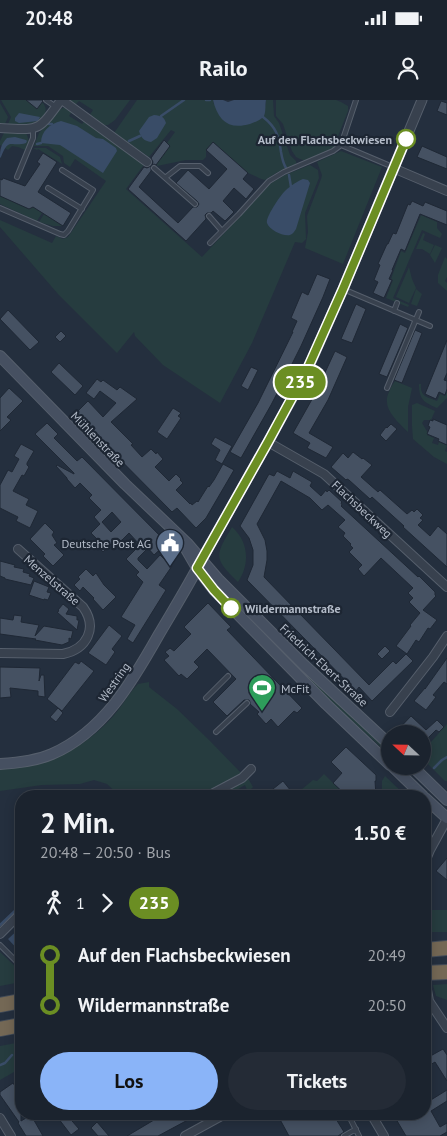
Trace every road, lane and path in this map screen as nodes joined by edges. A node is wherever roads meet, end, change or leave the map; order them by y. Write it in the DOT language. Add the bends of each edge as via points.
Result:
graph roads {
  1 [pos="46,100"];
  2 [pos="356,100"];
  3 [pos="422,100"];
  4 [pos="60,102"];
  5 [pos="0,128"];
  6 [pos="33,129"];
  7 [pos="341,145"];
  8 [pos="147,162"];
  9 [pos="154,168"];
  10 [pos="393,168"];
  11 [pos="62,170"];
  12 [pos="208,173"];
  13 [pos="17,177"];
  14 [pos="166,177"];
  15 [pos="48,188"];
  16 [pos="447,191"];
  17 [pos="195,204"];
  18 [pos="0,208"];
  19 [pos="82,209"];
  20 [pos="209,216"];
  21 [pos="222,231"];
  22 [pos="210,243"];
  23 [pos="343,289"];
  24 [pos="397,303"];
  25 [pos="394,311"];
  26 [pos="418,312"];
  27 [pos="415,320"];
  28 [pos="430,326"];
  29 [pos="0,356"];
  30 [pos="387,388"];
  31 [pos="268,442"];
  32 [pos="18,549"];
  33 [pos="199,563"];
  34 [pos="447,587"];
  35 [pos="447,636"];
  36 [pos="0,653"];
  37 [pos="228,676"];
  38 [pos="206,698"];
  39 [pos="247,703"];
  40 [pos="390,712"];
  41 [pos="216,732"];
  42 [pos="381,737"];
  43 [pos="381,756"];
  44 [pos="0,764"];
  45 [pos="251,769"];
  46 [pos="401,775"];
  47 [pos="421,775"];
  48 [pos="219,790"];
  49 [pos="417,790"];
  50 [pos="447,800"];
  51 [pos="431,804"];
  52 [pos="447,819"];
  53 [pos="431,848"];
  54 [pos="15,919"];
  55 [pos="0,934"];
  56 [pos="0,946"];
  57 [pos="447,948"];
  58 [pos="431,949"];
  59 [pos="15,960"];
  60 [pos="447,972"];
  61 [pos="431,974"];
  62 [pos="15,1002"];
  63 [pos="0,1005"];
  64 [pos="431,1007"];
  65 [pos="15,1027"];
  66 [pos="447,1028"];
  67 [pos="0,1029"];
  68 [pos="0,1118"];
  69 [pos="214,1120"];
  70 [pos="351,1120"];
  71 [pos="375,1120"];
  72 [pos="356,1129"];
  73 [pos="11,1136"];
  74 [pos="185,1136"];
  75 [pos="344,1136"];
  76 [pos="359,1136"];
  77 [pos="384,1136"];
  1 -- 4 [label="lane"];
  2 -- 7 [label="lane"];
  3 -- 10 [label="street"];
  4 -- 6 [label="street" via="44,123"];
  4 -- 8 [label="street"];
  5 -- 6 [label="street"];
  6 -- 13 [label="lane" via="33,138"];
  7 -- 10 [label="lane"];
  7 -- 21 [label="lane" via="269,181"];
  9 -- 14 [label="lane"];
  10 -- 16 [label="street"];
  10 -- 23 [label="street"];
  11 -- 19 [label="lane" via="93,190"];
  12 -- 14 [label="lane" via="200,166 180,166"];
  14 -- 17 [label="lane"];
  15 -- 19 [label="lane"];
  18 -- 19 [label="lane" via="64,235"];
  20 -- 21 [label="lane"];
  21 -- 22 [label="lane"];
  23 -- 25 [label="lane"];
  23 -- 31 [label="street" via="306,372"];
  24 -- 25 [label="lane"];
  25 -- 27 [label="lane"];
  26 -- 27 [label="lane"];
  27 -- 28 [label="lane"];
  27 -- 30 [label="lane"];
  29 -- 33 [label="main road, Mühlenstraße" via="180,537"];
  31 -- 33 [label="street"];
  31 -- 34 [label="street, Flachsbeckweg" via="324,474"];
  32 -- 36 [label="street, Menzelstraße" via="83,607 90,632 75,650 63,654"];
  33 -- 42 [label="main road, Friedrich-Ebert-Straße"];
  33 -- 43 [label="main road, Friedrich-Ebert-Straße" via="214,590"];
  33 -- 44 [label="main road, Westring" via="139,669 104,717 52,754"];
  35 -- 40 [label="street"];
  37 -- 38 [label="lane"];
  39 -- 41 [label="lane"];
  45 -- 48 [label="street" via="242,778"];
  46 -- 49 [label="main road, Friedrich-Ebert-Straße"];
  47 -- 50 [label="main road"];
  51 -- 52 [label="main road, Friedrich-Ebert-Straße"];
  52 -- 53 [label="street"];
  54 -- 55 [label="street"];
  56 -- 59 [label="lane"];
  57 -- 58 [label="highway"];
  60 -- 61 [label="highway"];
  62 -- 63 [label="highway"];
  64 -- 66 [label="street"];
  65 -- 67 [label="highway"];
  68 -- 73 [label="street"];
  69 -- 74 [label="street"];
  70 -- 72 [label="lane"];
  71 -- 77 [label="street"];
  72 -- 75 [label="lane"];
  72 -- 76 [label="lane"];
}
